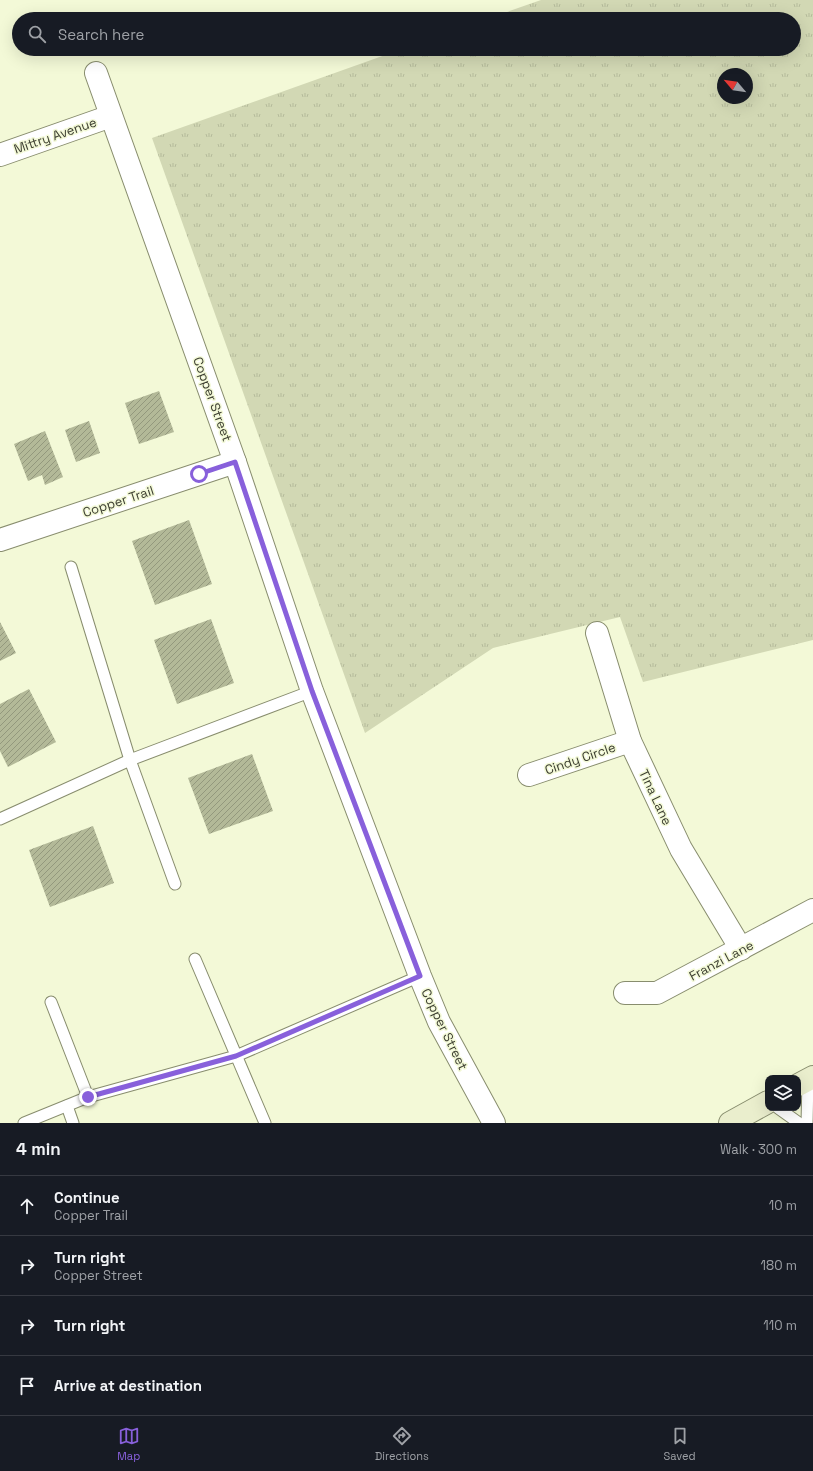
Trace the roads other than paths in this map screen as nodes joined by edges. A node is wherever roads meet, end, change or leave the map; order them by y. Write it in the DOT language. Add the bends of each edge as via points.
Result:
graph roads {
  1 [pos="96,73"];
  2 [pos="111,116"];
  3 [pos="0,154"];
  4 [pos="235,462"];
  5 [pos="0,540"];
  6 [pos="71,567"];
  7 [pos="597,633"];
  8 [pos="312,691"];
  9 [pos="630,741"];
  10 [pos="130,760"];
  11 [pos="529,775"];
  12 [pos="0,819"];
  13 [pos="175,884"];
  14 [pos="813,910"];
  15 [pos="741,949"];
  16 [pos="195,959"];
  17 [pos="420,976"];
  18 [pos="625,993"];
  19 [pos="51,1002"];
  20 [pos="236,1056"];
  21 [pos="806,1080"];
  22 [pos="88,1097"];
  23 [pos="765,1104"];
  24 [pos="67,1106"];
  25 [pos="782,1111"];
  26 [pos="24,1123"];
  27 [pos="73,1123"];
  28 [pos="264,1123"];
  29 [pos="494,1123"];
  30 [pos="730,1123"];
  31 [pos="799,1123"];
  32 [pos="807,1123"];
  1 -- 2 [label="street, Copper Street"];
  2 -- 3 [label="street, Mittry Avenue"];
  2 -- 4 [label="street, Copper Street"];
  4 -- 5 [label="street, Copper Trail"];
  4 -- 8 [label="street, Copper Street"];
  6 -- 10 [label="lane"];
  7 -- 9 [label="street, Tina Lane"];
  8 -- 10 [label="lane"];
  8 -- 17 [label="street, Copper Street"];
  9 -- 11 [label="street, Cindy Circle"];
  9 -- 15 [label="street, Tina Lane" via="681,849"];
  10 -- 12 [label="lane"];
  10 -- 13 [label="lane"];
  14 -- 15 [label="street, Franzi Lane"];
  15 -- 18 [label="street, Franzi Lane" via="657,994"];
  16 -- 20 [label="lane"];
  17 -- 20 [label="lane"];
  17 -- 29 [label="street, Copper Street" via="439,1022"];
  19 -- 22 [label="lane"];
  20 -- 22 [label="lane"];
  20 -- 28 [label="lane"];
  21 -- 32 [label="lane"];
  22 -- 24 [label="lane"];
  23 -- 30 [label="street"];
  24 -- 26 [label="lane"];
  24 -- 27 [label="lane"];
  25 -- 31 [label="lane"];
}
